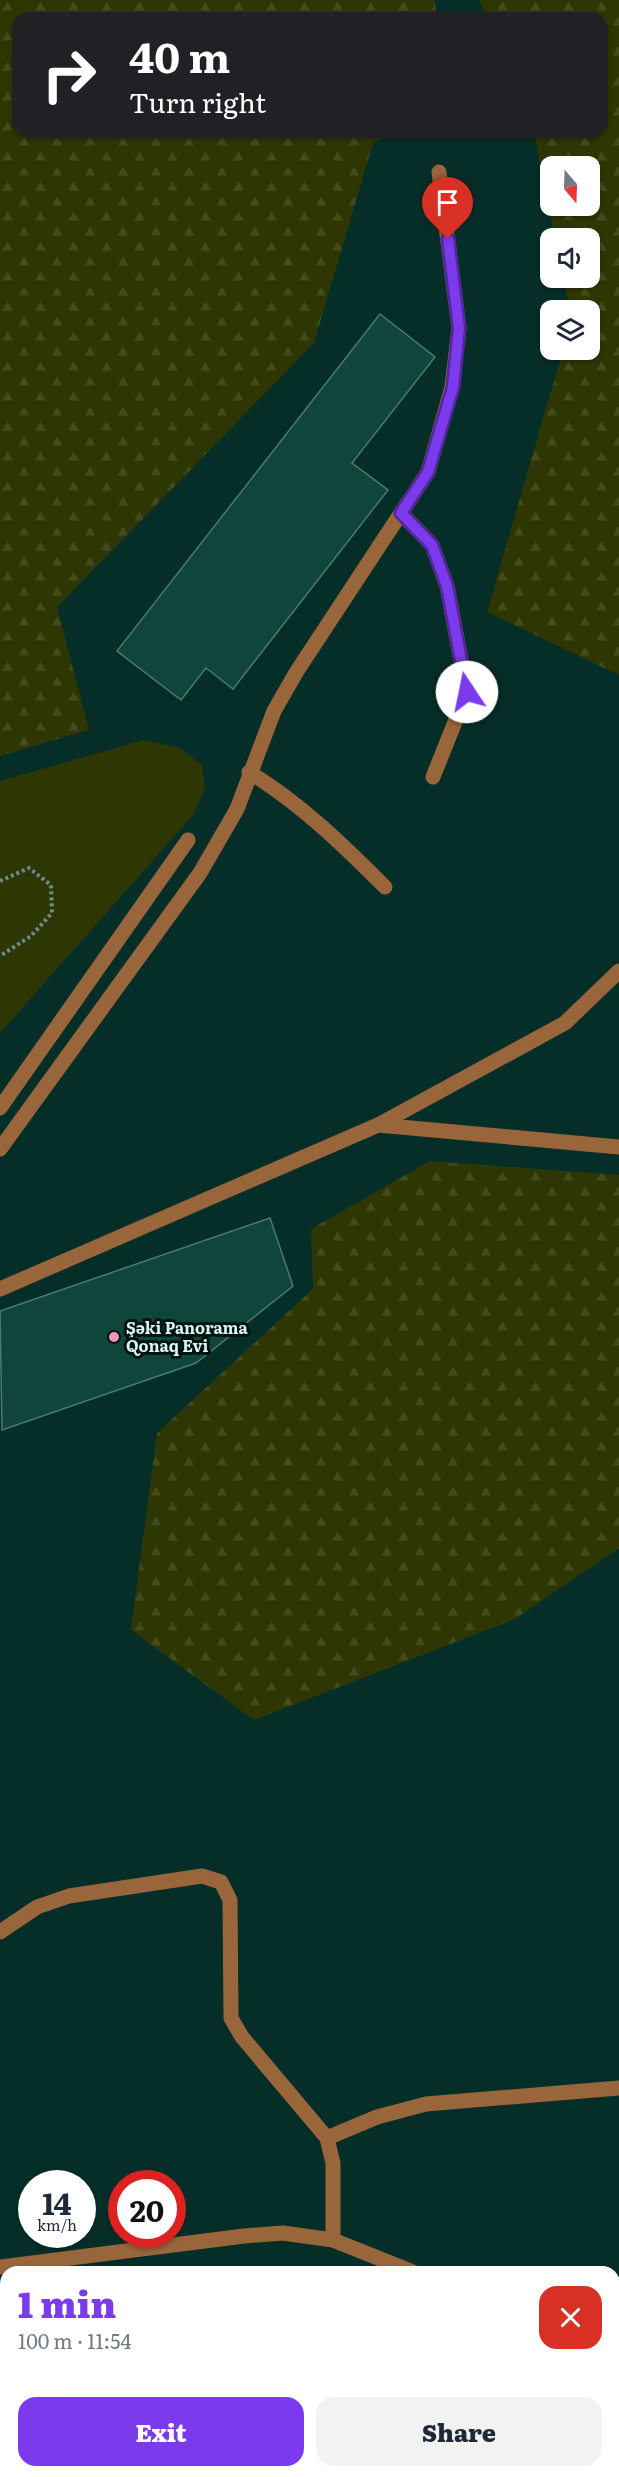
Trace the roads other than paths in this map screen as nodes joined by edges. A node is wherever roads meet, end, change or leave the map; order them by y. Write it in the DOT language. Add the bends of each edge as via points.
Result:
graph roads {
  1 [pos="439,172"];
  2 [pos="401,513"];
  3 [pos="249,772"];
  4 [pos="433,777"];
  5 [pos="188,840"];
  6 [pos="385,887"];
  7 [pos="619,971"];
  8 [pos="0,1108"];
  9 [pos="378,1125"];
  10 [pos="619,1147"];
  11 [pos="0,1149"];
  12 [pos="0,1290"];
  13 [pos="0,1932"];
  14 [pos="619,2088"];
  15 [pos="327,2138"];
  16 [pos="333,2240"];
  17 [pos="8,2266"];
  18 [pos="398,2266"];
  1 -- 2 [label="street" via="459,328 453,387 428,472"];
  2 -- 3 [label="street" via="297,670 274,711"];
  2 -- 4 [label="street" via="432,545 447,586 467,692"];
  3 -- 6 [label="street" via="316,819"];
  3 -- 11 [label="street" via="237,809 201,873"];
  5 -- 8 [label="street"];
  7 -- 9 [label="street" via="565,1023"];
  9 -- 10 [label="street"];
  9 -- 12 [label="street"];
  13 -- 15 [label="street" via="37,1907 69,1896 202,1876 222,1882 230,1900 231,2018 242,2037"];
  14 -- 15 [label="street" via="426,2104 377,2116"];
  15 -- 16 [label="street" via="333,2163"];
  16 -- 17 [label="street" via="283,2234 244,2236"];
  16 -- 18 [label="street"];
}
